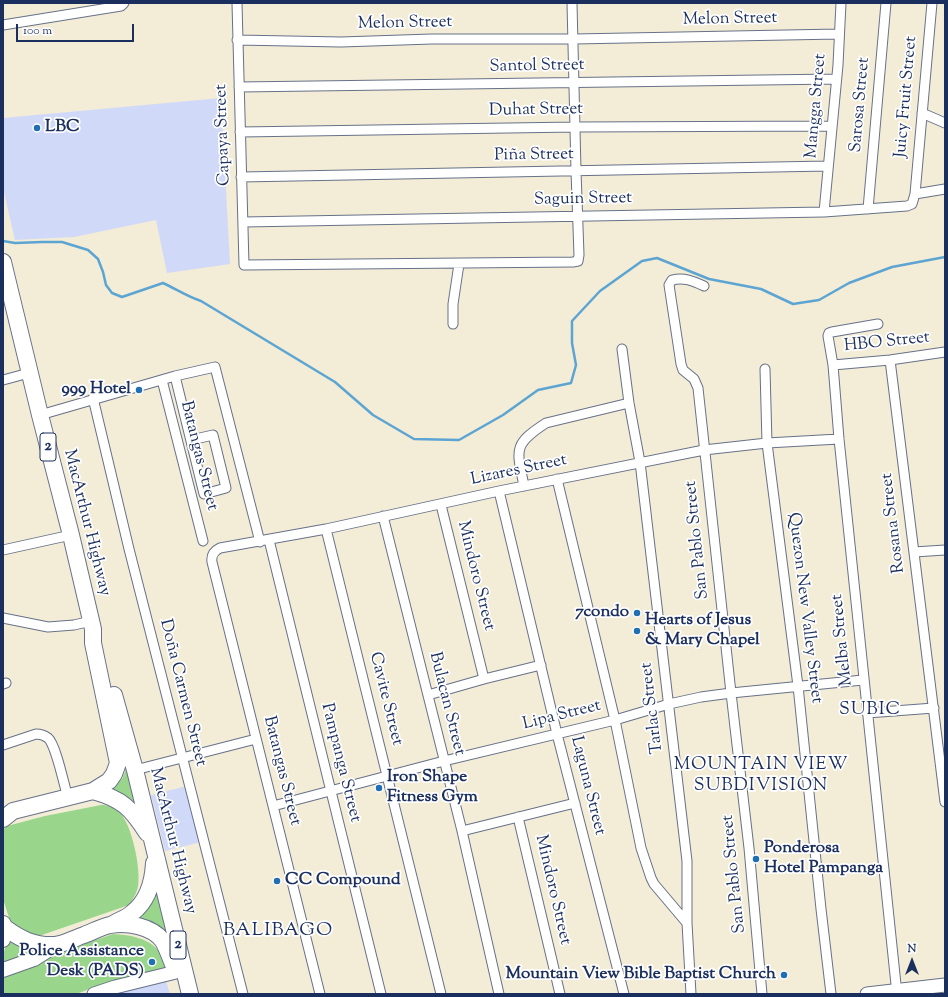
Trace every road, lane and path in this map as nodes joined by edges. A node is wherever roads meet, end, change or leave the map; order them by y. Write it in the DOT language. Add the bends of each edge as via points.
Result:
graph roads {
  1 [pos="124,3"];
  2 [pos="237,3"];
  3 [pos="572,3"];
  4 [pos="841,3"];
  5 [pos="886,3"];
  6 [pos="932,3"];
  7 [pos="3,25"];
  8 [pos="839,34"];
  9 [pos="574,39"];
  10 [pos="237,40"];
  11 [pos="836,79"];
  12 [pos="574,83"];
  13 [pos="239,87"];
  14 [pos="922,113"];
  15 [pos="945,122"];
  16 [pos="832,126"];
  17 [pos="576,127"];
  18 [pos="240,132"];
  19 [pos="828,166"];
  20 [pos="576,171"];
  21 [pos="241,177"];
  22 [pos="945,189"];
  23 [pos="915,194"];
  24 [pos="868,210"];
  25 [pos="824,212"];
  26 [pos="578,216"];
  27 [pos="243,222"];
  28 [pos="3,264"];
  29 [pos="459,264"];
  30 [pos="704,286"];
  31 [pos="453,324"];
  32 [pos="878,324"];
  33 [pos="622,349"];
  34 [pos="945,352"];
  35 [pos="890,360"];
  36 [pos="833,365"];
  37 [pos="765,369"];
  38 [pos="29,373"];
  39 [pos="175,376"];
  40 [pos="3,380"];
  41 [pos="162,380"];
  42 [pos="93,398"];
  43 [pos="628,403"];
  44 [pos="40,414"];
  45 [pos="839,439"];
  46 [pos="191,440"];
  47 [pos="768,443"];
  48 [pos="704,450"];
  49 [pos="640,462"];
  50 [pos="556,479"];
  51 [pos="524,486"];
  52 [pos="499,491"];
  53 [pos="441,505"];
  54 [pos="383,516"];
  55 [pos="326,529"];
  56 [pos="71,535"];
  57 [pos="269,540"];
  58 [pos="203,541"];
  59 [pos="260,542"];
  60 [pos="3,550"];
  61 [pos="945,550"];
  62 [pos="914,552"];
  63 [pos="212,555"];
  64 [pos="3,618"];
  65 [pos="92,625"];
  66 [pos="542,665"];
  67 [pos="484,679"];
  68 [pos="863,680"];
  69 [pos="798,686"];
  70 [pos="731,693"];
  71 [pos="428,694"];
  72 [pos="669,704"];
  73 [pos="934,708"];
  74 [pos="867,713"];
  75 [pos="615,720"];
  76 [pos="557,734"];
  77 [pos="256,739"];
  78 [pos="3,745"];
  79 [pos="182,759"];
  80 [pos="444,761"];
  81 [pos="135,770"];
  82 [pos="388,776"];
  83 [pos="93,791"];
  84 [pos="330,791"];
  85 [pos="68,798"];
  86 [pos="945,802"];
  87 [pos="575,803"];
  88 [pos="273,806"];
  89 [pos="6,814"];
  90 [pos="518,818"];
  91 [pos="462,831"];
  92 [pos="154,848"];
  93 [pos="687,923"];
  94 [pos="110,925"];
  95 [pos="3,930"];
  96 [pos="56,945"];
  97 [pos="3,970"];
  98 [pos="176,972"];
  99 [pos="945,985"];
  100 [pos="897,992"];
  101 [pos="94,994"];
  102 [pos="181,994"];
  103 [pos="190,994"];
  104 [pos="243,994"];
  105 [pos="320,994"];
  106 [pos="381,994"];
  107 [pos="441,994"];
  108 [pos="499,994"];
  109 [pos="560,994"];
  110 [pos="624,994"];
  111 [pos="691,994"];
  112 [pos="762,994"];
  113 [pos="831,994"];
  114 [pos="867,994"];
  1 -- 7 [label="street" via="121,6"];
  2 -- 10 [label="street, Capaya Street"];
  3 -- 9 [label="street"];
  4 -- 8 [label="street, Mangga Street"];
  5 -- 24 [label="street, Sarosa Street"];
  6 -- 14 [label="street, Juicy Fruit Street"];
  8 -- 9 [label="street, Melon Street"];
  8 -- 11 [label="street, Mangga Street"];
  9 -- 10 [label="street, Melon Street" via="341,42"];
  9 -- 12 [label="street"];
  10 -- 13 [label="street, Capaya Street"];
  11 -- 12 [label="street, Santol Street"];
  11 -- 16 [label="street, Mangga Street"];
  12 -- 13 [label="street, Santol Street"];
  12 -- 17 [label="street"];
  13 -- 18 [label="street, Capaya Street"];
  14 -- 15 [label="street"];
  14 -- 23 [label="street, Juicy Fruit Street"];
  16 -- 17 [label="street, Duhat Street"];
  16 -- 19 [label="street, Mangga Street"];
  17 -- 18 [label="street, Duhat Street"];
  17 -- 20 [label="street"];
  18 -- 21 [label="street, Capaya Street"];
  19 -- 20 [label="street, Piña Street"];
  19 -- 25 [label="street, Mangga Street"];
  20 -- 21 [label="street, Piña Street"];
  20 -- 26 [label="street"];
  21 -- 27 [label="street, Capaya Street"];
  22 -- 23 [label="street"];
  23 -- 24 [label="street, Saguin Street" via="912,204 907,206"];
  24 -- 25 [label="street, Saguin Street"];
  25 -- 26 [label="street, Saguin Street"];
  26 -- 27 [label="street, Saguin Street"];
  26 -- 29 [label="street" via="578,261"];
  27 -- 29 [label="street, Capaya Street" via="244,265"];
  28 -- 38 [label="highway, MacArthur Highway / 2"];
  29 -- 31 [label="street"];
  30 -- 48 [label="street, San Pablo Street" via="678,278 672,280 670,285 682,370 694,379 698,388"];
  32 -- 36 [label="street, Melba Street" via="830,333 828,336"];
  33 -- 43 [label="street, Tarlac Street"];
  34 -- 35 [label="street, HBO Street"];
  35 -- 36 [label="street, HBO Street"];
  35 -- 62 [label="street, Rosana Street"];
  36 -- 45 [label="street, Melba Street"];
  37 -- 47 [label="street, Quezon New Valley Street"];
  38 -- 40 [label="street"];
  38 -- 44 [label="highway, MacArthur Highway / 2"];
  39 -- 41 [label="street"];
  39 -- 46 [label="street"];
  39 -- 59 [label="street" via="215,367"];
  41 -- 42 [label="street"];
  41 -- 58 [label="street, Batangas Street"];
  42 -- 44 [label="street"];
  42 -- 79 [label="street, Doña Carmen Street"];
  43 -- 49 [label="street, Tarlac Street"];
  43 -- 51 [label="street" via="546,423 535,430 525,438 518,453"];
  44 -- 56 [label="highway, MacArthur Highway / 2"];
  45 -- 47 [label="street, Lizares Street"];
  45 -- 68 [label="street, Melba Street"];
  46 -- 46 [label="street" via="204,494 226,488 213,435"];
  47 -- 48 [label="street, Lizares Street"];
  47 -- 69 [label="street, Quezon New Valley Street"];
  48 -- 49 [label="street, Lizares Street"];
  48 -- 70 [label="street, San Pablo Street"];
  49 -- 50 [label="street, Lizares Street"];
  49 -- 72 [label="street, Tarlac Street"];
  50 -- 51 [label="street, Lizares Street"];
  50 -- 75 [label="street"];
  51 -- 52 [label="street, Lizares Street"];
  52 -- 53 [label="street, Lizares Street"];
  52 -- 66 [label="street, Laguna Street"];
  53 -- 54 [label="street, Lizares Street"];
  53 -- 67 [label="street, Mindoro Street"];
  54 -- 55 [label="street, Lizares Street"];
  54 -- 71 [label="street, Bulacan Street"];
  55 -- 57 [label="street, Lizares Street"];
  55 -- 82 [label="street, Cavite Street"];
  56 -- 60 [label="street"];
  56 -- 65 [label="highway, MacArthur Highway / 2"];
  57 -- 59 [label="street, Lizares Street"];
  57 -- 84 [label="street, Pampanga Street"];
  59 -- 63 [label="street, Lizares Street" via="220,548"];
  61 -- 62 [label="street"];
  62 -- 73 [label="street, Rosana Street"];
  63 -- 77 [label="street, Batangas Street"];
  64 -- 65 [label="street" via="48,627"];
  65 -- 81 [label="highway, MacArthur Highway / 2" via="99,640"];
  65 -- 83 [label="highway, MacArthur Highway / 2" via="118,762 109,780"];
  66 -- 67 [label="street"];
  66 -- 76 [label="street, Laguna Street"];
  67 -- 71 [label="street"];
  68 -- 69 [label="street, Lipa Street"];
  68 -- 74 [label="street, Melba Street"];
  69 -- 70 [label="street, Lipa Street"];
  69 -- 113 [label="street, Quezon New Valley Street"];
  70 -- 72 [label="street, Lipa Street"];
  70 -- 112 [label="street, San Pablo Street" via="749,848"];
  71 -- 80 [label="street, Bulacan Street"];
  72 -- 75 [label="street, Lipa Street"];
  72 -- 93 [label="street, Tarlac Street" via="687,861"];
  73 -- 74 [label="street"];
  73 -- 86 [label="street, Rosana Street"];
  74 -- 100 [label="street, Melba Street"];
  75 -- 76 [label="street, Lipa Street"];
  75 -- 93 [label="street" via="641,848 651,878"];
  76 -- 80 [label="street, Lipa Street"];
  76 -- 87 [label="street, Laguna Street"];
  77 -- 79 [label="street"];
  77 -- 88 [label="street, Batangas Street"];
  78 -- 85 [label="street" via="41,734 48,737"];
  79 -- 81 [label="street"];
  79 -- 104 [label="street, Doña Carmen Street"];
  80 -- 82 [label="street, Lipa Street"];
  80 -- 91 [label="street, Bulacan Street"];
  81 -- 92 [label="highway, MacArthur Highway / 2"];
  82 -- 84 [label="street, Lipa Street"];
  82 -- 107 [label="street, Cavite Street"];
  83 -- 85 [label="highway, MacArthur Highway / 2"];
  83 -- 92 [label="highway" via="108,795 124,804 140,823"];
  84 -- 88 [label="street, Lipa Street"];
  84 -- 106 [label="street, Pampanga Street"];
  85 -- 89 [label="highway, MacArthur Highway / 2"];
  87 -- 90 [label="street"];
  87 -- 110 [label="street, Laguna Street"];
  88 -- 105 [label="street, Batangas Street"];
  90 -- 91 [label="street"];
  90 -- 109 [label="street, Mindoro Street"];
  91 -- 108 [label="street, Bulacan Street"];
  92 -- 94 [label="highway" via="154,873 147,897 132,914"];
  92 -- 103 [label="highway, MacArthur Highway / 2"];
  93 -- 111 [label="street, Tarlac Street"];
  94 -- 96 [label="highway, 2"];
  94 -- 98 [label="highway, 2" via="135,926 155,933 169,952"];
  95 -- 96 [label="highway, 2" via="22,939"];
  96 -- 97 [label="main road" via="34,959"];
  98 -- 101 [label="main road"];
  98 -- 102 [label="highway, 2"];
  99 -- 100 [label="main road"];
  100 -- 114 [label="main road"];
}
